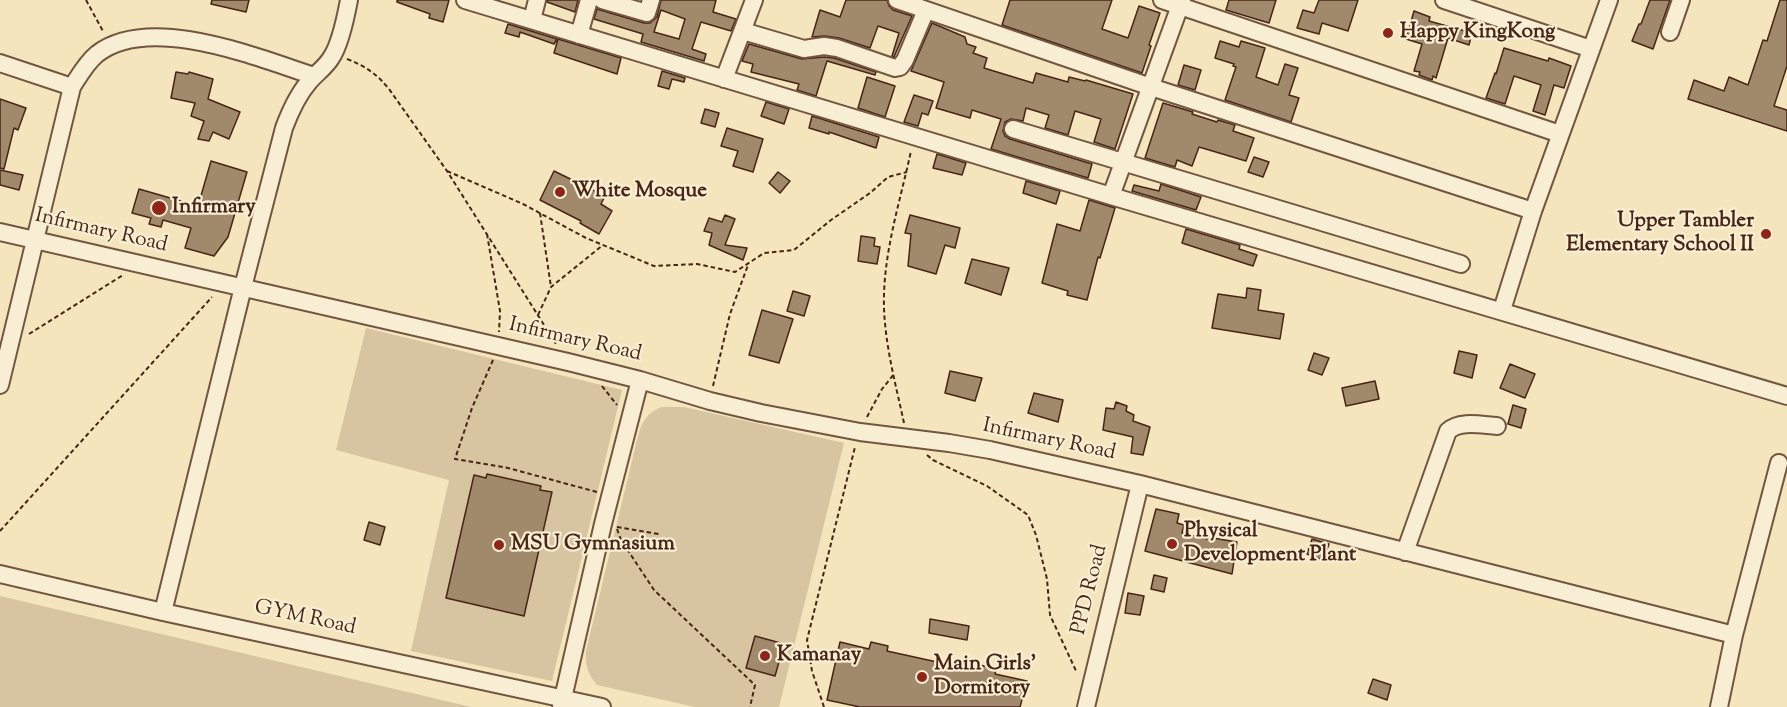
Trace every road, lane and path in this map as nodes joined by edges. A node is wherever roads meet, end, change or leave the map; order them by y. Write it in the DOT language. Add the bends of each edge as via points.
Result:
graph roads {
  1 [pos="86,0"];
  2 [pos="349,0"];
  3 [pos="465,0"];
  4 [pos="537,0"];
  5 [pos="589,0"];
  6 [pos="602,0"];
  7 [pos="651,0"];
  8 [pos="754,0"];
  9 [pos="897,0"];
  10 [pos="1162,0"];
  11 [pos="1443,0"];
  12 [pos="1609,0"];
  13 [pos="1681,0"];
  14 [pos="1181,3"];
  15 [pos="927,10"];
  16 [pos="531,20"];
  17 [pos="743,31"];
  18 [pos="1670,32"];
  19 [pos="579,35"];
  20 [pos="111,46"];
  21 [pos="1591,49"];
  22 [pos="333,54"];
  23 [pos="0,63"];
  24 [pos="314,76"];
  25 [pos="724,79"];
  26 [pos="72,87"];
  27 [pos="1151,87"];
  28 [pos="1013,129"];
  29 [pos="1560,134"];
  30 [pos="915,137"];
  31 [pos="1122,161"];
  32 [pos="447,171"];
  33 [pos="907,172"];
  34 [pos="1111,196"];
  35 [pos="1533,211"];
  36 [pos="540,213"];
  37 [pos="0,232"];
  38 [pos="488,234"];
  39 [pos="35,240"];
  40 [pos="603,245"];
  41 [pos="749,263"];
  42 [pos="141,264"];
  43 [pos="1461,264"];
  44 [pos="224,284"];
  45 [pos="243,287"];
  46 [pos="551,287"];
  47 [pos="1502,310"];
  48 [pos="538,315"];
  49 [pos="30,333"];
  50 [pos="499,346"];
  51 [pos="568,362"];
  52 [pos="585,367"];
  53 [pos="894,374"];
  54 [pos="640,380"];
  55 [pos="0,385"];
  56 [pos="1787,396"];
  57 [pos="710,401"];
  58 [pos="628,423"];
  59 [pos="1497,426"];
  60 [pos="860,432"];
  61 [pos="907,437"];
  62 [pos="1779,464"];
  63 [pos="1140,484"];
  64 [pos="612,496"];
  65 [pos="610,525"];
  66 [pos="0,531"];
  67 [pos="659,534"];
  68 [pos="1405,552"];
  69 [pos="0,574"];
  70 [pos="163,612"];
  71 [pos="1734,635"];
  72 [pos="1078,676"];
  73 [pos="562,703"];
  74 [pos="602,707"];
  75 [pos="750,707"];
  76 [pos="824,707"];
  77 [pos="1086,707"];
  78 [pos="1719,707"];
  1 -- 20 [label="path"];
  2 -- 22 [label="street"];
  3 -- 16 [label="street"];
  4 -- 16 [label="street"];
  5 -- 19 [label="street"];
  6 -- 7 [label="street" via="647,13"];
  8 -- 17 [label="street"];
  9 -- 15 [label="street"];
  10 -- 14 [label="street"];
  11 -- 21 [label="street"];
  12 -- 21 [label="street"];
  13 -- 18 [label="street"];
  14 -- 27 [label="street"];
  14 -- 29 [label="street"];
  15 -- 17 [label="street" via="905,60 895,68 830,46 804,49"];
  15 -- 27 [label="street"];
  16 -- 19 [label="street"];
  17 -- 25 [label="street"];
  19 -- 25 [label="street"];
  20 -- 24 [label="street" via="147,38 205,42"];
  20 -- 26 [label="street" via="90,61"];
  21 -- 29 [label="street"];
  22 -- 24 [label="street"];
  22 -- 32 [label="path" via="379,77"];
  23 -- 26 [label="street"];
  24 -- 45 [label="street" via="297,98 284,128"];
  25 -- 30 [label="street"];
  26 -- 39 [label="street"];
  27 -- 31 [label="street"];
  27 -- 35 [label="street"];
  28 -- 31 [label="street"];
  29 -- 35 [label="street"];
  30 -- 33 [label="path"];
  30 -- 34 [label="street"];
  31 -- 34 [label="street"];
  31 -- 43 [label="street"];
  32 -- 36 [label="path"];
  32 -- 38 [label="path"];
  33 -- 41 [label="path" via="888,177 794,250 764,253"];
  33 -- 53 [label="path" via="886,270 885,322"];
  34 -- 47 [label="street"];
  35 -- 47 [label="street"];
  36 -- 40 [label="path"];
  36 -- 46 [label="path"];
  37 -- 39 [label="street, Infirmary Road"];
  38 -- 48 [label="path"];
  38 -- 50 [label="path" via="500,311"];
  39 -- 42 [label="street, Infirmary Road"];
  39 -- 55 [label="street"];
  40 -- 41 [label="path" via="654,266 697,264 735,272"];
  40 -- 46 [label="path"];
  41 -- 57 [label="path" via="730,314"];
  42 -- 44 [label="street, Infirmary Road"];
  42 -- 49 [label="path"];
  44 -- 45 [label="street, Infirmary Road"];
  44 -- 66 [label="path"];
  45 -- 50 [label="street, Infirmary Road"];
  45 -- 70 [label="street"];
  46 -- 48 [label="path"];
  47 -- 56 [label="street"];
  48 -- 51 [label="path"];
  50 -- 51 [label="street, Infirmary Road"];
  50 -- 64 [label="path" via="455,459 508,468"];
  51 -- 52 [label="street, Infirmary Road"];
  52 -- 54 [label="street, Infirmary Road"];
  52 -- 58 [label="path"];
  53 -- 60 [label="path"];
  53 -- 61 [label="path"];
  54 -- 57 [label="street, Infirmary Road"];
  54 -- 58 [label="street"];
  57 -- 60 [label="street, Infirmary Road"];
  58 -- 64 [label="street"];
  59 -- 68 [label="street" via="1461,424 1448,431"];
  60 -- 61 [label="street, Infirmary Road"];
  60 -- 76 [label="path" via="807,640 812,672"];
  61 -- 63 [label="street, Infirmary Road" via="990,450"];
  61 -- 72 [label="path" via="933,460 987,486 1028,515 1047,579 1050,615"];
  62 -- 71 [label="street"];
  63 -- 68 [label="street, Infirmary Road"];
  63 -- 77 [label="street, PPD Road"];
  64 -- 65 [label="street"];
  65 -- 67 [label="path"];
  65 -- 73 [label="street"];
  65 -- 75 [label="path" via="654,590 755,685"];
  68 -- 71 [label="street, Infirmary Road"];
  69 -- 70 [label="street, GYM Road"];
  70 -- 73 [label="street, GYM Road"];
  71 -- 78 [label="street"];
  73 -- 74 [label="street, GYM Road"];
}
